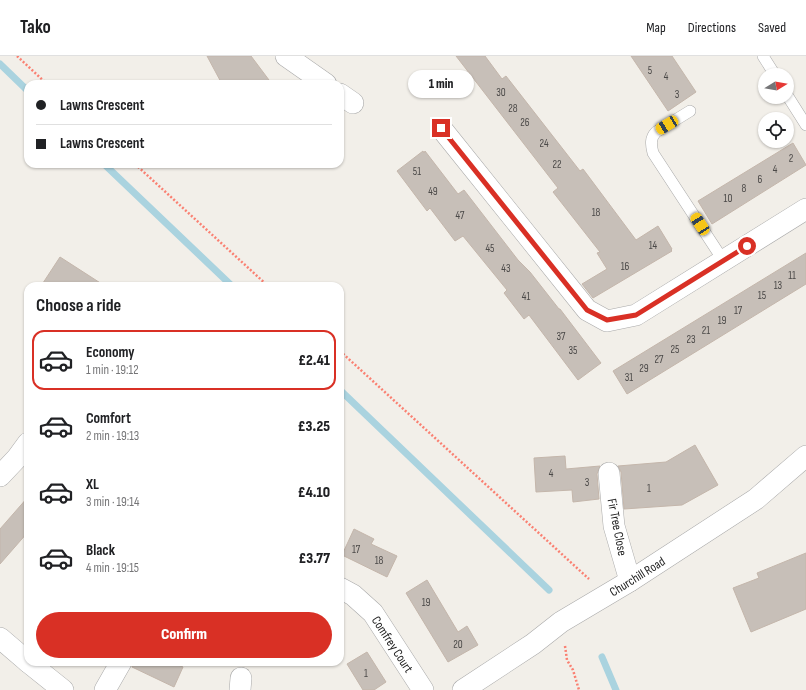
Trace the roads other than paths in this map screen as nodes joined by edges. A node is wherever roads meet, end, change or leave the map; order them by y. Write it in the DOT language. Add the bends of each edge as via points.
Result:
graph roads {
  1 [pos="286,56"];
  2 [pos="763,56"];
  3 [pos="771,68"];
  4 [pos="320,80"];
  5 [pos="793,104"];
  6 [pos="690,111"];
  7 [pos="806,125"];
  8 [pos="441,128"];
  9 [pos="806,209"];
  10 [pos="723,260"];
  11 [pos="24,448"];
  12 [pos="806,456"];
  13 [pos="609,473"];
  14 [pos="0,476"];
  15 [pos="630,580"];
  16 [pos="344,590"];
  17 [pos="0,638"];
  18 [pos="24,659"];
  19 [pos="33,666"];
  20 [pos="119,666"];
  21 [pos="63,690"];
  22 [pos="105,690"];
  23 [pos="423,690"];
  24 [pos="463,690"];
  1 -- 4 [label="street"];
  2 -- 3 [label="lane"];
  5 -- 7 [label="lane"];
  6 -- 10 [label="lane" via="656,132 652,136 651,146 653,153"];
  8 -- 10 [label="street" via="587,310 607,320 636,315"];
  9 -- 10 [label="street"];
  11 -- 14 [label="street"];
  12 -- 15 [label="street, Churchill Road" via="756,499"];
  13 -- 15 [label="street, Fir Tree Close" via="614,526"];
  15 -- 24 [label="street, Churchill Road" via="561,622 533,644"];
  16 -- 23 [label="street, Comfrey Court" via="373,613"];
  17 -- 18 [label="street"];
  19 -- 21 [label="street"];
  20 -- 22 [label="street"];
}
